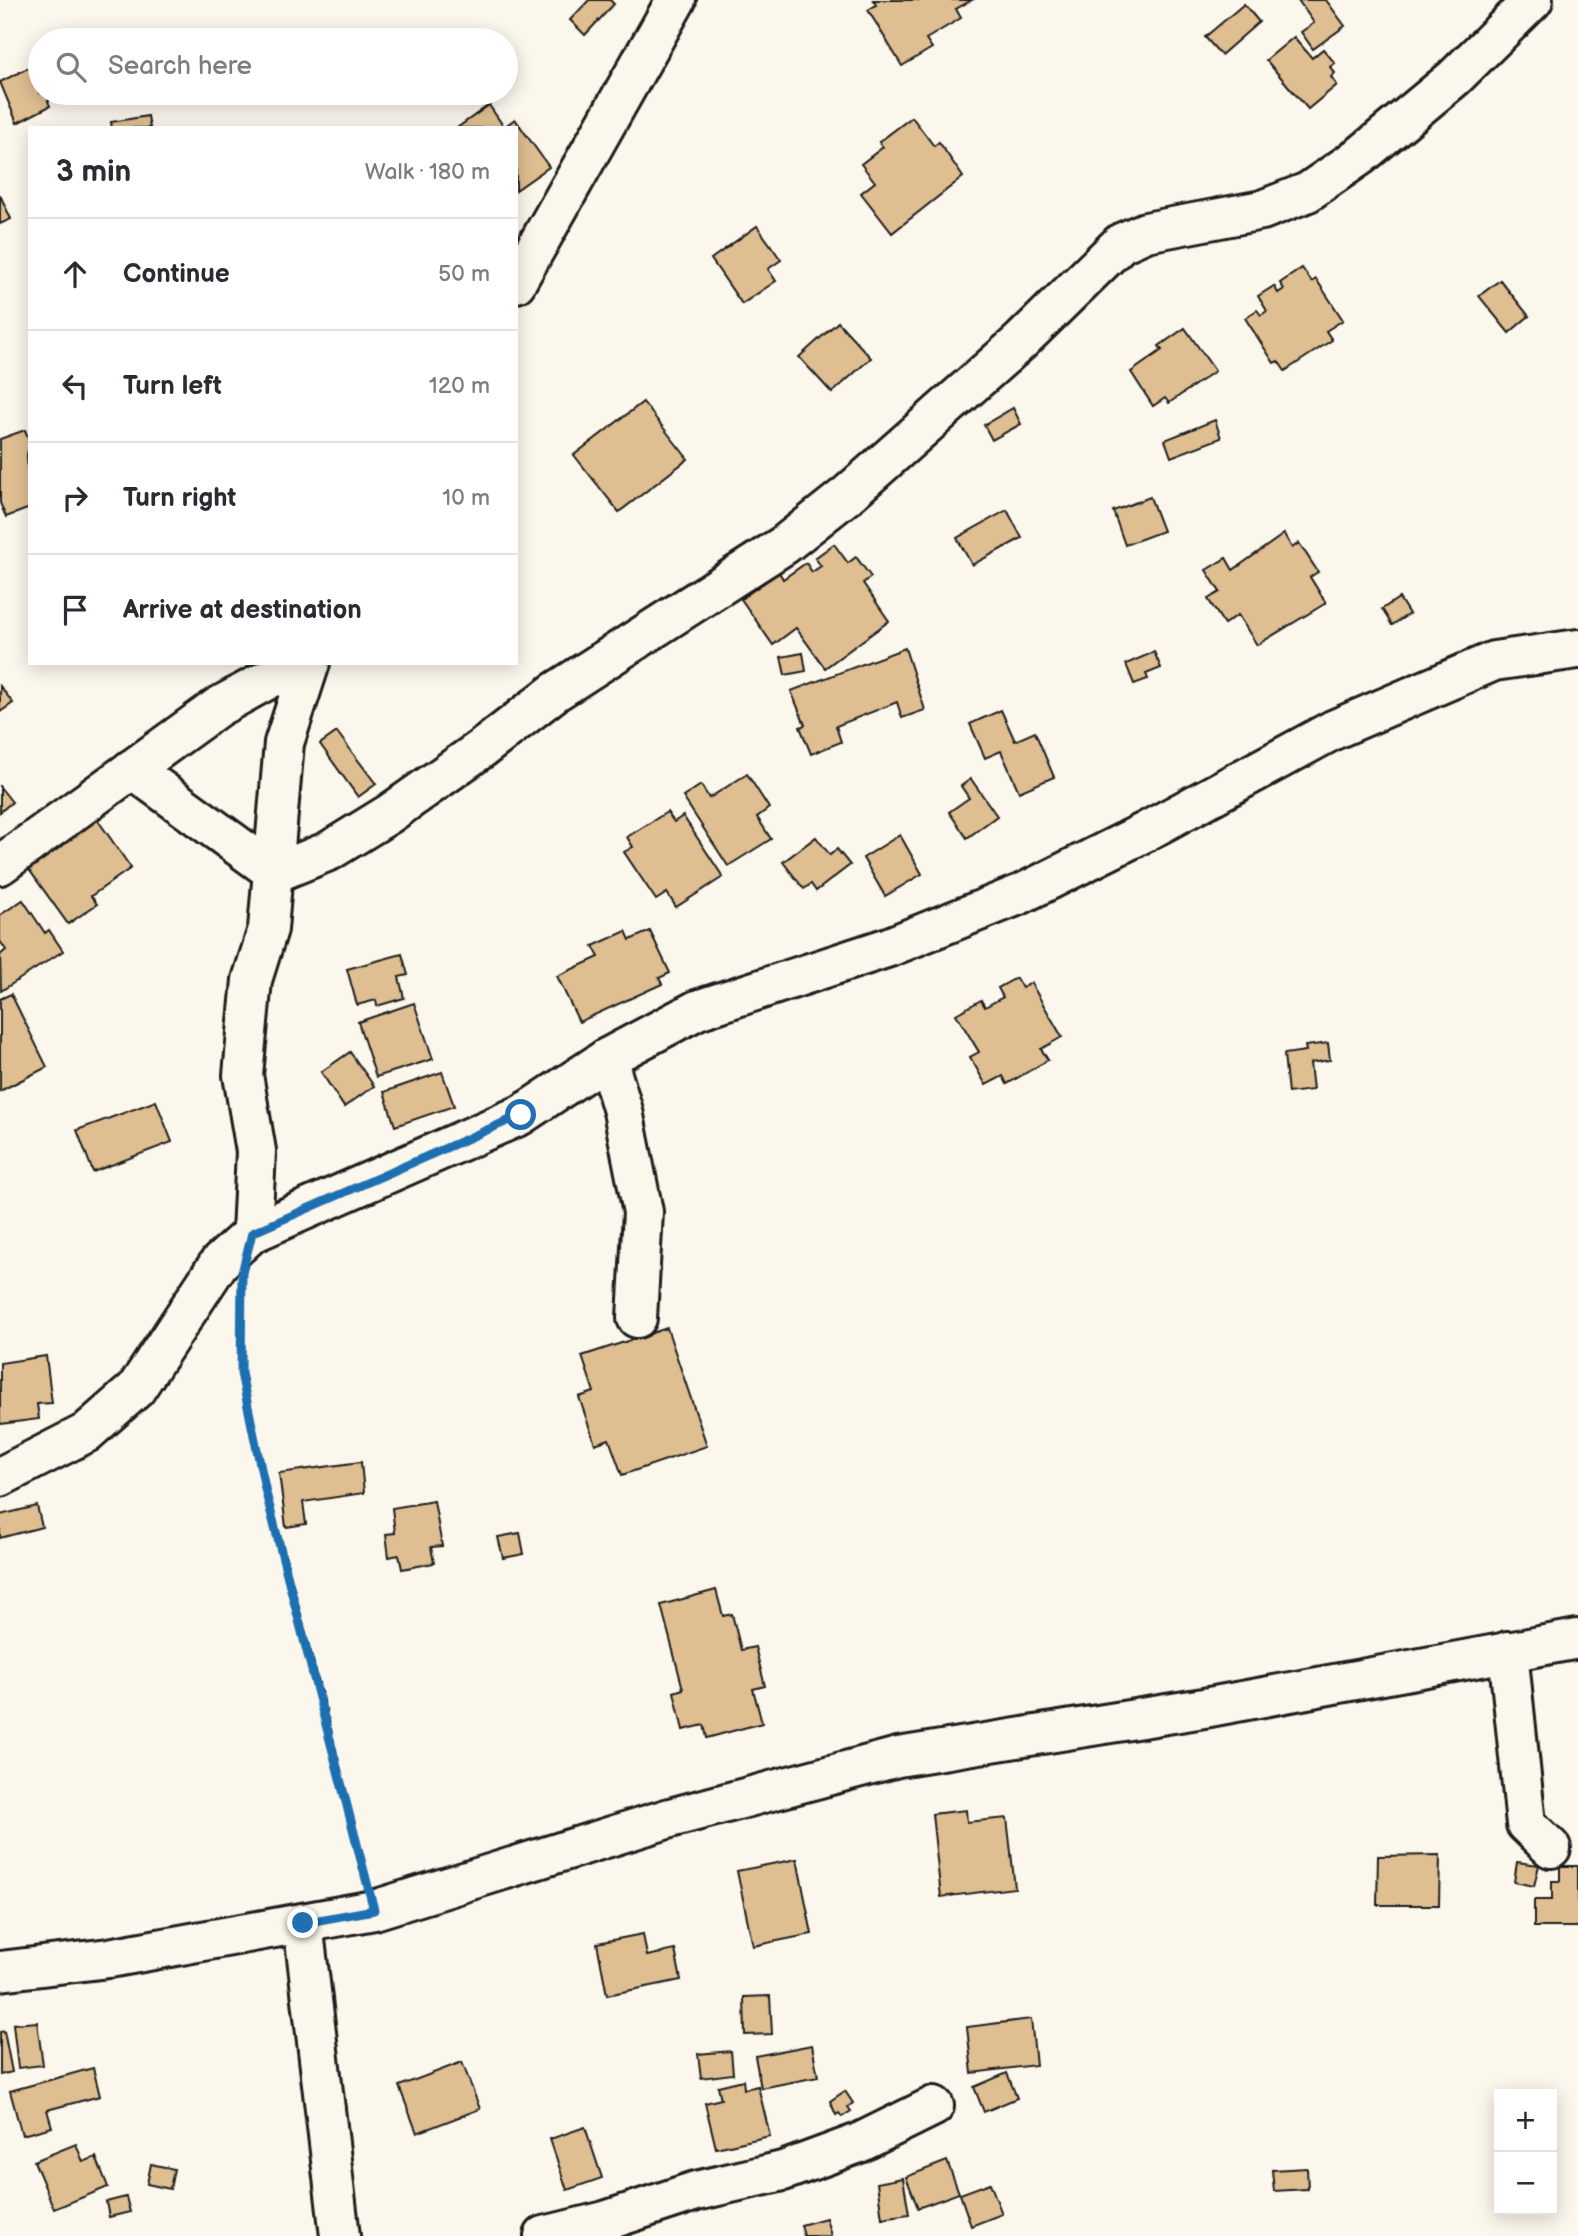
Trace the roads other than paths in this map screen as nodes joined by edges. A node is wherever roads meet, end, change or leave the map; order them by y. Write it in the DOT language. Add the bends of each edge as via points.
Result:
graph roads {
  1 [pos="676,0"];
  2 [pos="1533,0"];
  3 [pos="518,279"];
  4 [pos="1578,649"];
  5 [pos="294,665"];
  6 [pos="309,665"];
  7 [pos="132,769"];
  8 [pos="0,865"];
  9 [pos="275,873"];
  10 [pos="607,1058"];
  11 [pos="252,1233"];
  12 [pos="637,1318"];
  13 [pos="0,1476"];
  14 [pos="1578,1639"];
  15 [pos="1508,1651"];
  16 [pos="1551,1848"];
  17 [pos="303,1923"];
  18 [pos="0,1971"];
  19 [pos="934,2106"];
  20 [pos="340,2236"];
  21 [pos="544,2236"];
  1 -- 3 [label="street"];
  2 -- 9 [label="street" via="1454,78 1360,156 1308,192 1262,210 1146,232 1121,243 1020,342 784,545 555,692 389,814 329,851"];
  4 -- 10 [label="street" via="1494,661 1333,730 1021,894 889,947 698,1010"];
  5 -- 7 [label="street" via="218,707"];
  6 -- 9 [label="street" via="284,743"];
  7 -- 8 [label="street"];
  7 -- 9 [label="street"];
  9 -- 11 [label="street" via="268,929 252,980 243,1075 256,1151"];
  10 -- 11 [label="street" via="521,1115"];
  10 -- 12 [label="street" via="623,1111 643,1212"];
  11 -- 13 [label="street" via="219,1263 136,1389 86,1433"];
  14 -- 15 [label="street"];
  15 -- 16 [label="street" via="1526,1824"];
  15 -- 17 [label="street" via="1204,1708 898,1758 670,1818 374,1910"];
  17 -- 18 [label="street" via="109,1958"];
  17 -- 20 [label="street"];
  19 -- 21 [label="street" via="859,2143 783,2171 696,2191"];
}
